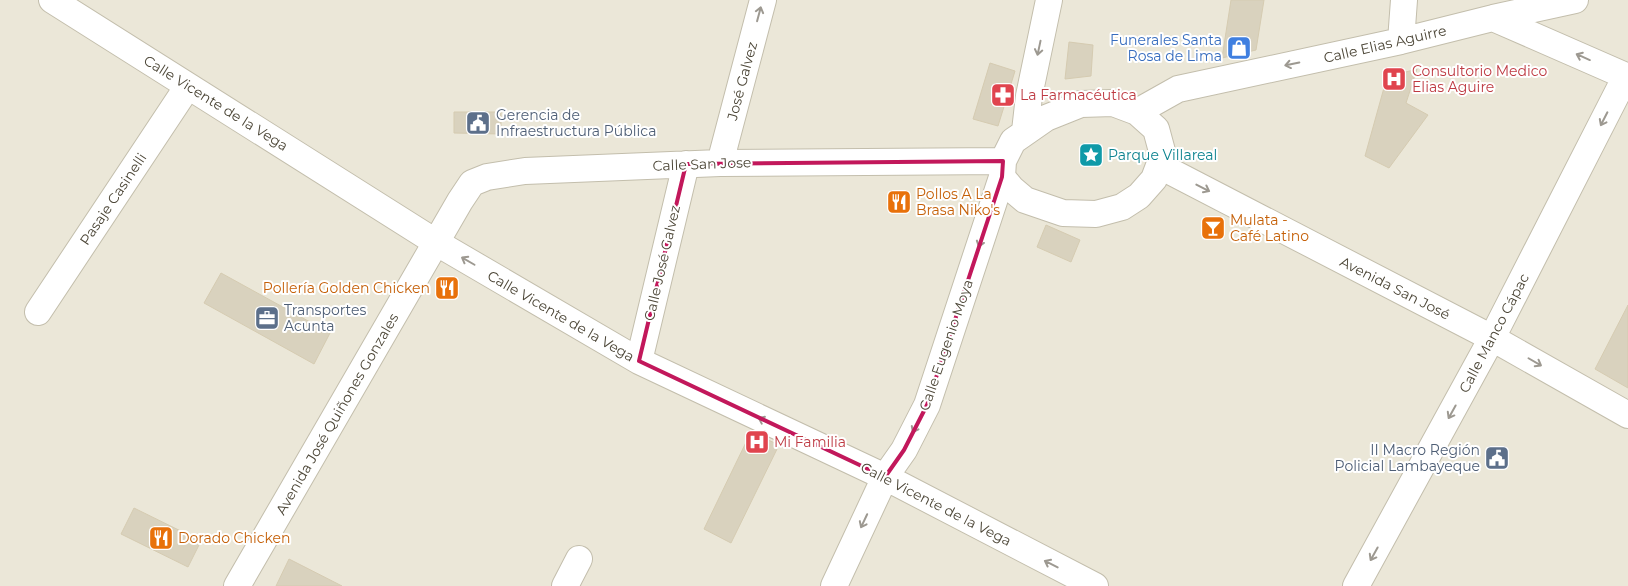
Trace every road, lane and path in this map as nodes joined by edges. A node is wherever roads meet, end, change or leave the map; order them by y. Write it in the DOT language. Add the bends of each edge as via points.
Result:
graph roads {
  1 [pos="52,0"];
  2 [pos="763,0"];
  3 [pos="1049,0"];
  4 [pos="1404,0"];
  5 [pos="1575,0"];
  6 [pos="1493,18"];
  7 [pos="1401,41"];
  8 [pos="1627,76"];
  9 [pos="188,86"];
  10 [pos="1136,112"];
  11 [pos="1025,131"];
  12 [pos="720,163"];
  13 [pos="686,164"];
  14 [pos="1160,166"];
  15 [pos="1002,169"];
  16 [pos="437,243"];
  17 [pos="38,312"];
  18 [pos="1492,338"];
  19 [pos="639,362"];
  20 [pos="1628,415"];
  21 [pos="885,477"];
  22 [pos="579,559"];
  23 [pos="237,586"];
  24 [pos="565,586"];
  25 [pos="834,586"];
  26 [pos="1095,586"];
  27 [pos="1356,586"];
  1 -- 9 [label="street, Calle Vicente de la Vega"];
  12 -- 2 [label="street, José Galvez, one-way"];
  3 -- 11 [label="street, one-way"];
  4 -- 7 [label="street"];
  5 -- 6 [label="street, Calle Elias Aguirre"];
  6 -- 7 [label="street, Calle Elias Aguirre"];
  8 -- 6 [label="street, one-way"];
  7 -- 10 [label="street, Calle Elias Aguirre, one-way" via="1178,89"];
  8 -- 18 [label="street, Calle Manco Cápac, one-way"];
  9 -- 16 [label="street, Calle Vicente de la Vega"];
  9 -- 17 [label="street, Pasaje Casinelli"];
  10 -- 11 [label="street" via="1113,103 1081,104 1046,118"];
  10 -- 14 [label="street" via="1156,130 1163,155"];
  11 -- 15 [label="street" via="1013,141"];
  12 -- 13 [label="street, Calle San Jose"];
  12 -- 15 [label="street, Calle San Jose"];
  13 -- 16 [label="street, Calle San Jose" via="525,171 487,177 472,183"];
  13 -- 19 [label="street, Calle José Galvez"];
  14 -- 15 [label="street" via="1154,179 1139,196 1122,207 1096,214 1064,213 1026,200 1012,189"];
  14 -- 18 [label="street, Avenida San José, one-way"];
  15 -- 21 [label="street, Calle Eugenio Moya, one-way" via="927,405 904,450"];
  19 -- 16 [label="street, Calle Vicente de la Vega, one-way"];
  16 -- 23 [label="street, Avenida José Quiñones Gonzales"];
  18 -- 20 [label="street, Avenida San José, one-way"];
  18 -- 27 [label="street, Calle Manco Cápac, one-way"];
  21 -- 19 [label="street, Calle Vicente de la Vega, one-way"];
  21 -- 25 [label="street, Calle Eugenio Moya, one-way"];
  26 -- 21 [label="street, Calle Vicente de la Vega, one-way"];
  22 -- 24 [label="street"];
}
